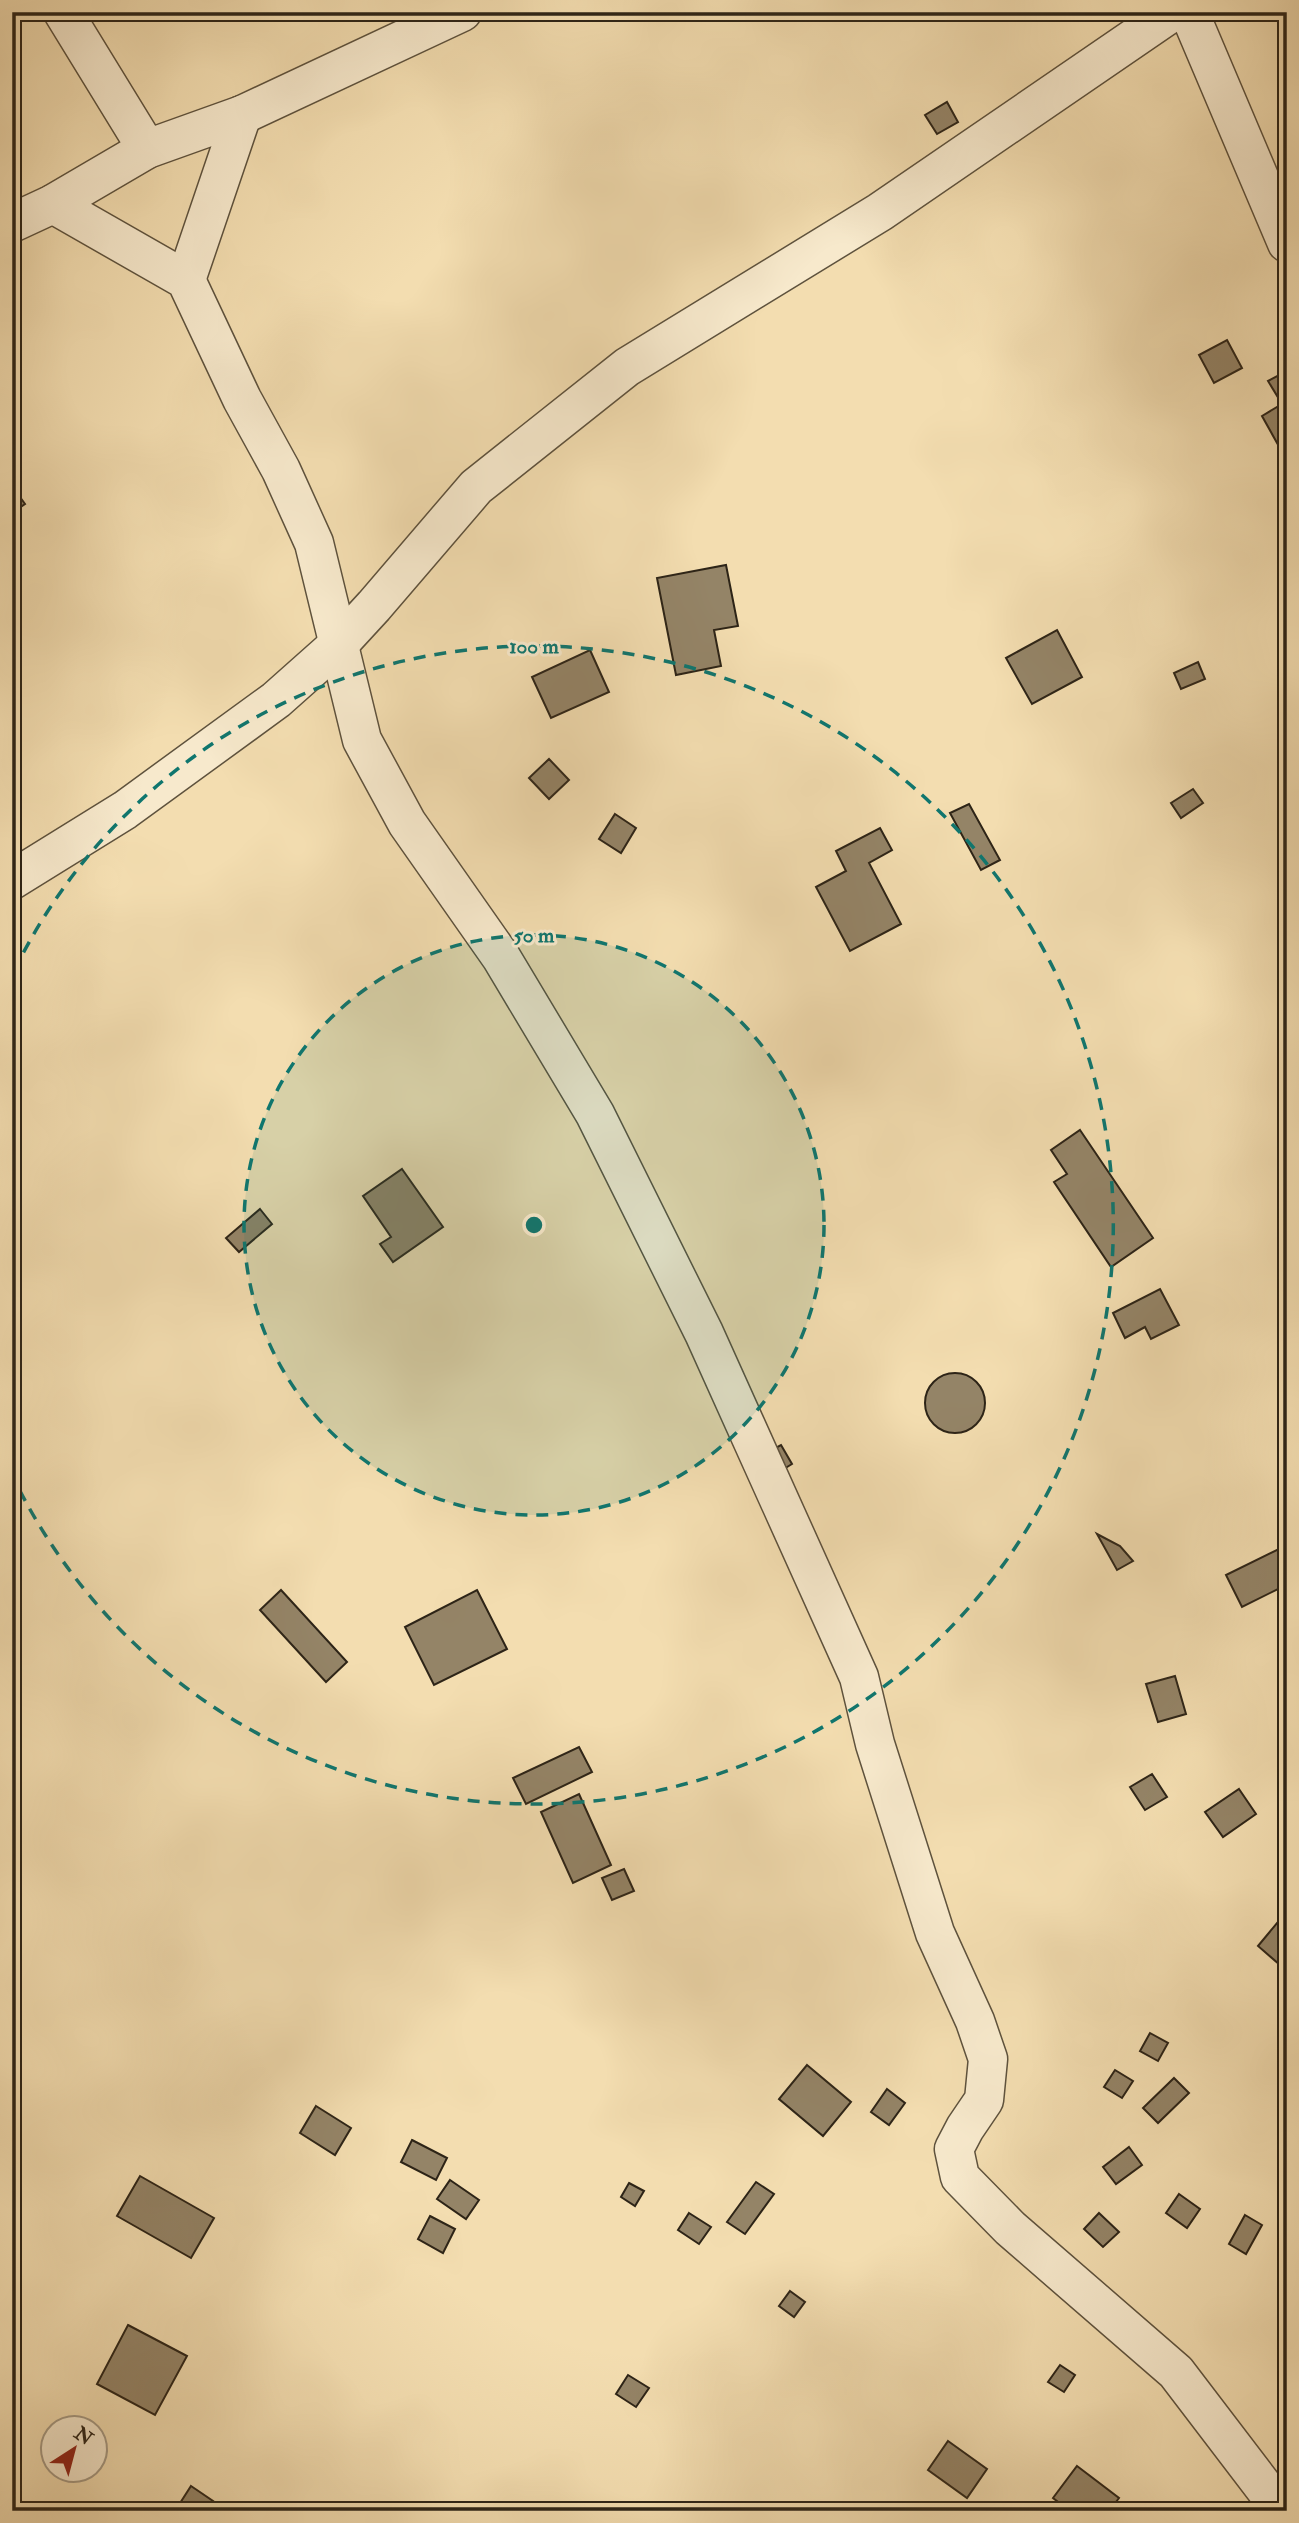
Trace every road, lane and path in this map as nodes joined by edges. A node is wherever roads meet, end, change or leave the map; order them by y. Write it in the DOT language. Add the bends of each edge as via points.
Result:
graph roads {
  1 [pos="63,12"];
  2 [pos="462,12"];
  3 [pos="1172,12"];
  4 [pos="1189,12"];
  5 [pos="242,115"];
  6 [pos="148,149"];
  7 [pos="53,204"];
  8 [pos="12,223"];
  9 [pos="1287,243"];
  10 [pos="186,280"];
  11 [pos="339,644"];
  12 [pos="12,880"];
  13 [pos="1282,2511"];
  1 -- 6 [label="street"];
  2 -- 5 [label="street"];
  3 -- 11 [label="street" via="880,212 627,367 475,487"];
  4 -- 9 [label="street"];
  5 -- 6 [label="street"];
  5 -- 10 [label="street"];
  6 -- 7 [label="street"];
  7 -- 8 [label="street"];
  7 -- 10 [label="street"];
  10 -- 11 [label="street" via="314,543"];
  11 -- 12 [label="street" via="276,700 125,810"];
  11 -- 13 [label="street" via="362,740 407,823 501,957 595,1114 704,1333 859,1677 875,1744 935,1933 988,2059 984,2100 954,2149 960,2177 1010,2228 1176,2372"];
}
